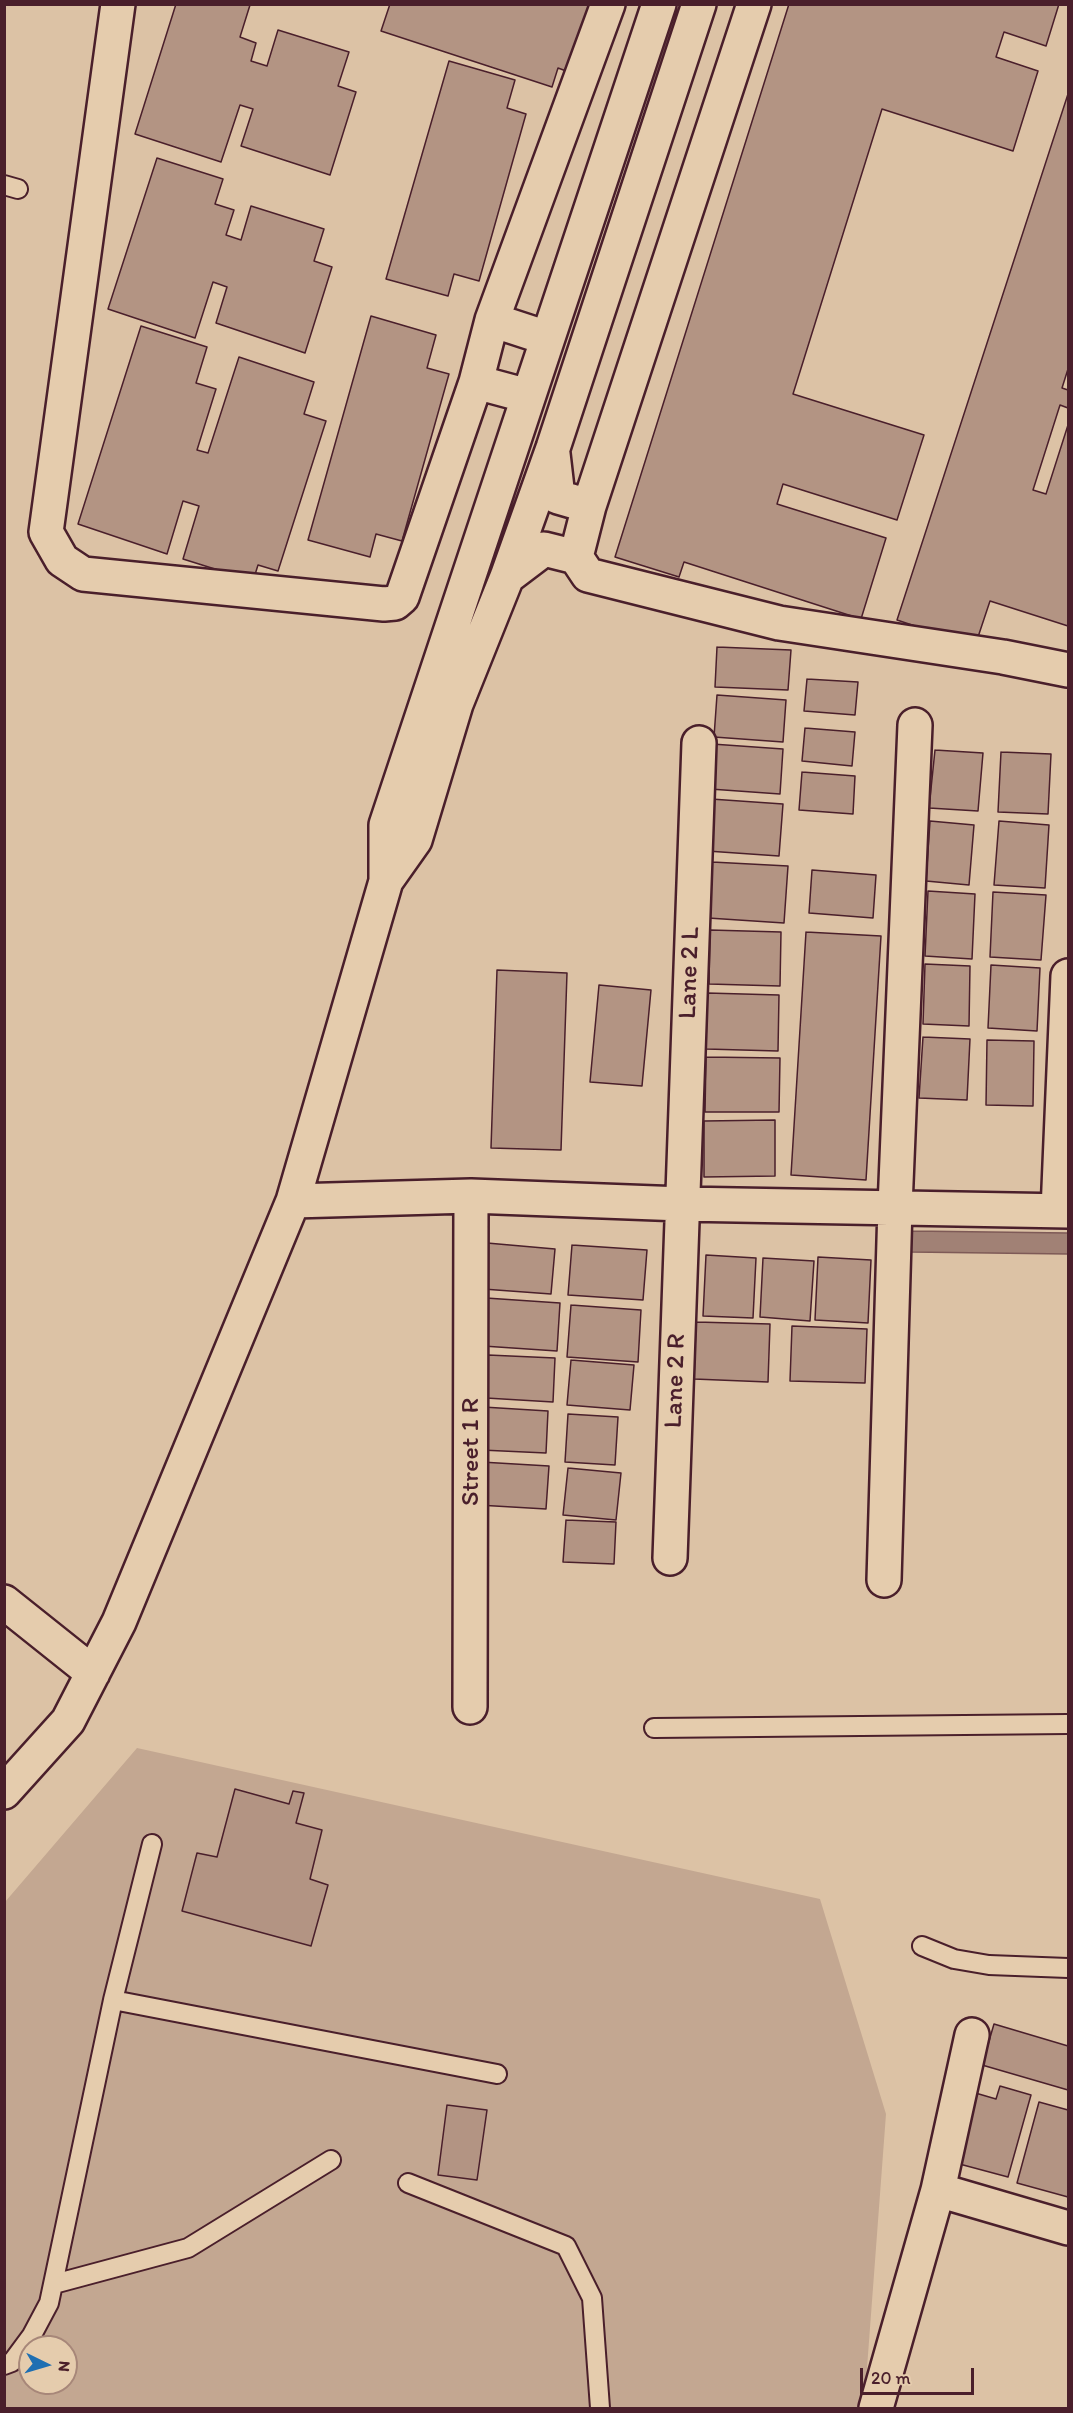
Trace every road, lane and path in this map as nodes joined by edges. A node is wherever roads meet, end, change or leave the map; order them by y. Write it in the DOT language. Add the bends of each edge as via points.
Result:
graph roads {
  1 [pos="118,4"];
  2 [pos="608,4"];
  3 [pos="659,4"];
  4 [pos="699,4"];
  5 [pos="754,4"];
  6 [pos="492,320"];
  7 [pos="543,351"];
  8 [pos="574,379"];
  9 [pos="476,382"];
  10 [pos="528,396"];
  11 [pos="552,448"];
  12 [pos="589,506"];
  13 [pos="576,557"];
  14 [pos="507,577"];
  15 [pos="1068,670"];
  16 [pos="442,700"];
  17 [pos="915,725"];
  18 [pos="699,743"];
  19 [pos="1068,976"];
  20 [pos="471,1196"];
  21 [pos="292,1202"];
  22 [pos="682,1204"];
  23 [pos="894,1207"];
  24 [pos="1063,1211"];
  25 [pos="670,1557"];
  26 [pos="884,1581"];
  27 [pos="4,1602"];
  28 [pos="93,1673"];
  29 [pos="470,1707"];
  30 [pos="1068,1724"];
  31 [pos="654,1728"];
  32 [pos="4,1792"];
  33 [pos="152,1844"];
  34 [pos="922,1946"];
  35 [pos="1068,1968"];
  36 [pos="113,2000"];
  37 [pos="972,2035"];
  38 [pos="497,2074"];
  39 [pos="331,2160"];
  40 [pos="408,2183"];
  41 [pos="938,2190"];
  42 [pos="1068,2228"];
  43 [pos="54,2284"];
  44 [pos="4,2365"];
  45 [pos="600,2409"];
  46 [pos="876,2409"];
  1 -- 9 [label="street" via="46,532 62,560 83,574 394,603 402,597"];
  2 -- 6 [label="street"];
  3 -- 7 [label="street"];
  4 -- 8 [label="street"];
  5 -- 12 [label="street"];
  6 -- 7 [label="street"];
  6 -- 9 [label="street"];
  7 -- 8 [label="street"];
  7 -- 10 [label="street"];
  8 -- 11 [label="street"];
  9 -- 10 [label="street"];
  10 -- 16 [label="street"];
  11 -- 12 [label="street" via="558,498"];
  11 -- 14 [label="street"];
  12 -- 13 [label="street"];
  13 -- 14 [label="street" via="544,549"];
  13 -- 15 [label="street" via="588,575 779,623"];
  14 -- 16 [label="street"];
  16 -- 21 [label="street" via="386,825 386,880"];
  17 -- 23 [label="street"];
  18 -- 22 [label="street, Lane 2 L"];
  19 -- 24 [label="street"];
  20 -- 21 [label="street"];
  20 -- 22 [label="street"];
  20 -- 29 [label="street, Street 1 R"];
  21 -- 28 [label="street" via="119,1622"];
  22 -- 23 [label="street"];
  22 -- 25 [label="street, Lane 2 R"];
  23 -- 24 [label="street"];
  23 -- 26 [label="street"];
  27 -- 28 [label="street"];
  28 -- 32 [label="street" via="68,1721"];
  30 -- 31 [label="lane"];
  33 -- 36 [label="lane"];
  34 -- 35 [label="lane" via="954,1959 989,1965"];
  36 -- 38 [label="lane"];
  36 -- 43 [label="lane"];
  37 -- 41 [label="street"];
  39 -- 43 [label="lane" via="188,2248"];
  40 -- 45 [label="lane" via="566,2246 592,2298"];
  41 -- 42 [label="street"];
  41 -- 46 [label="street"];
  43 -- 44 [label="lane" via="32,2335 12,2362"];
}
